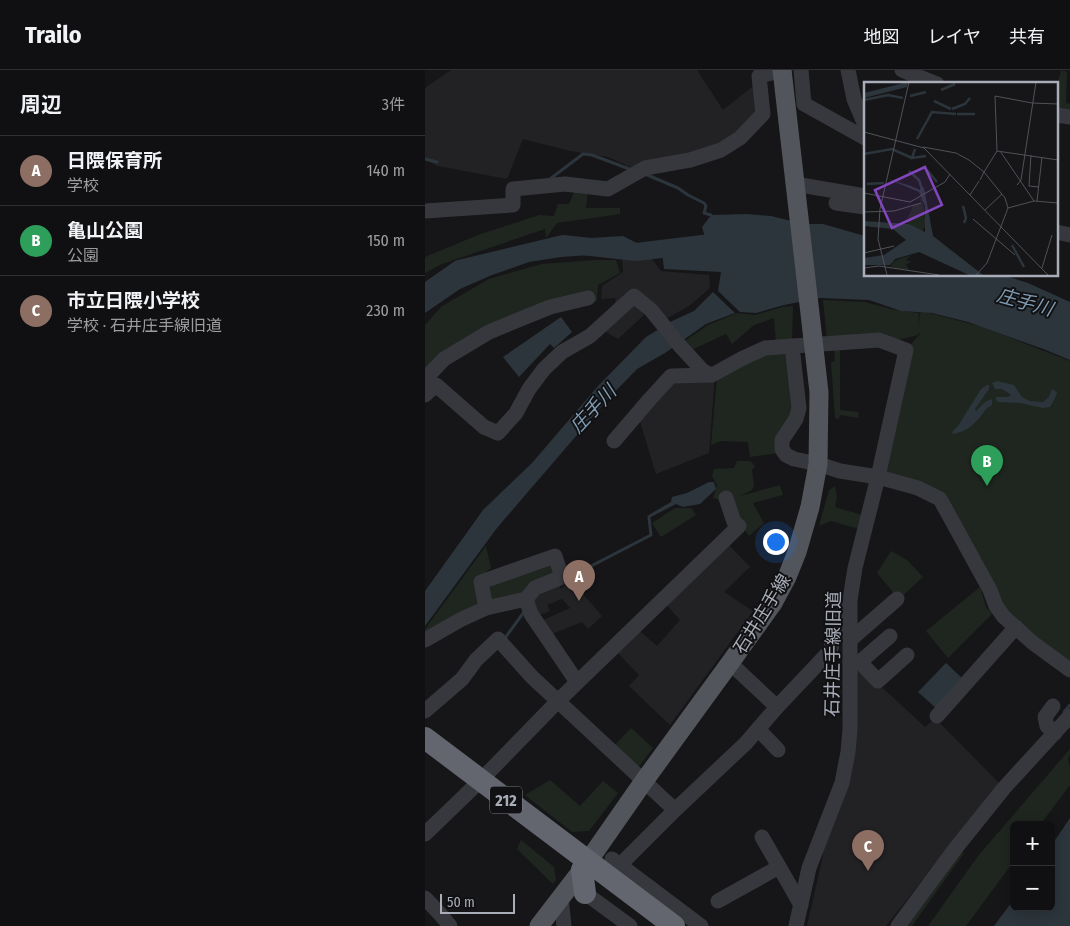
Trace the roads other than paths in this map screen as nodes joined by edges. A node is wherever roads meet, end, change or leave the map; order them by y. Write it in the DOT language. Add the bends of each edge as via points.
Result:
graph roads {
  1 [pos="801,70"];
  2 [pos="848,70"];
  3 [pos="902,70"];
  4 [pos="772,71"];
  5 [pos="932,82"];
  6 [pos="1057,115"];
  7 [pos="1070,117"];
  8 [pos="864,123"];
  9 [pos="864,137"];
  10 [pos="795,184"];
  11 [pos="864,196"];
  12 [pos="836,203"];
  13 [pos="864,207"];
  14 [pos="425,211"];
  15 [pos="1057,232"];
  16 [pos="1070,235"];
  17 [pos="588,298"];
  18 [pos="792,346"];
  19 [pos="712,375"];
  20 [pos="425,379"];
  21 [pos="425,394"];
  22 [pos="614,441"];
  23 [pos="818,464"];
  24 [pos="878,477"];
  25 [pos="726,498"];
  26 [pos="526,599"];
  27 [pos="897,599"];
  28 [pos="850,600"];
  29 [pos="486,608"];
  30 [pos="1016,627"];
  31 [pos="891,636"];
  32 [pos="425,640"];
  33 [pos="850,640"];
  34 [pos="907,655"];
  35 [pos="855,662"];
  36 [pos="730,663"];
  37 [pos="1070,670"];
  38 [pos="577,682"];
  39 [pos="558,702"];
  40 [pos="1053,706"];
  41 [pos="777,707"];
  42 [pos="425,711"];
  43 [pos="937,716"];
  44 [pos="1070,716"];
  45 [pos="757,729"];
  46 [pos="1055,733"];
  47 [pos="425,738"];
  48 [pos="778,750"];
  49 [pos="425,753"];
  50 [pos="644,781"];
  51 [pos="477,784"];
  52 [pos="675,810"];
  53 [pos="425,834"];
  54 [pos="762,838"];
  55 [pos="616,862"];
  56 [pos="585,865"];
  57 [pos="779,867"];
  58 [pos="585,893"];
  59 [pos="561,897"];
  60 [pos="425,898"];
  61 [pos="718,900"];
  62 [pos="801,905"];
  63 [pos="450,926"];
  64 [pos="539,926"];
  65 [pos="564,926"];
  66 [pos="630,926"];
  67 [pos="657,926"];
  68 [pos="675,926"];
  69 [pos="701,926"];
  70 [pos="796,926"];
  71 [pos="898,926"];
  1 -- 9 [label="street" via="804,104"];
  2 -- 8 [label="street" via="854,100"];
  3 -- 5 [label="street"];
  4 -- 10 [label="main road, 石井庄手線" via="786,165"];
  4 -- 14 [label="street" via="763,114 740,138 721,150 690,160 645,168 608,189 565,184 513,189 513,205"];
  6 -- 7 [label="street"];
  10 -- 11 [label="street"];
  10 -- 23 [label="main road, 石井庄手線" via="819,392"];
  12 -- 13 [label="street"];
  15 -- 16 [label="street"];
  17 -- 20 [label="street" via="550,306 489,332 444,359"];
  18 -- 19 [label="street" via="765,348"];
  18 -- 23 [label="street" via="799,408 782,440 782,449 795,459"];
  18 -- 24 [label="street, 石井庄手線旧道" via="879,340 905,350"];
  19 -- 21 [label="street" via="703,371 651,310 634,296 590,336 562,352 544,368 516,413 498,433 484,427 436,385"];
  19 -- 22 [label="street" via="671,376"];
  23 -- 24 [label="street"];
  23 -- 36 [label="main road, 石井庄手線" via="810,507 787,577 773,603"];
  24 -- 28 [label="street, 石井庄手線旧道"];
  24 -- 30 [label="street" via="918,488 940,499 996,606"];
  25 -- 38 [label="street" via="734,522 739,526"];
  26 -- 29 [label="street"];
  26 -- 29 [label="street" via="535,588 562,576 555,556 481,582"];
  26 -- 38 [label="street" via="531,614"];
  27 -- 33 [label="street"];
  28 -- 33 [label="street, 石井庄手線旧道"];
  28 -- 41 [label="street" via="829,650"];
  29 -- 32 [label="street"];
  30 -- 37 [label="street"];
  30 -- 43 [label="street"];
  31 -- 35 [label="street"];
  33 -- 35 [label="street, 石井庄手線旧道"];
  34 -- 35 [label="street" via="878,681"];
  35 -- 62 [label="street, 石井庄手線旧道" via="848,752 842,783 809,868"];
  36 -- 41 [label="street"];
  36 -- 50 [label="main road, 石井庄手線"];
  38 -- 39 [label="street"];
  39 -- 42 [label="street" via="498,639 462,679"];
  39 -- 50 [label="street"];
  39 -- 51 [label="street"];
  40 -- 46 [label="street" via="1045,717 1047,726"];
  41 -- 45 [label="street"];
  44 -- 46 [label="street"];
  45 -- 48 [label="street"];
  45 -- 52 [label="street"];
  46 -- 71 [label="street" via="1004,788"];
  47 -- 51 [label="highway, 212"];
  49 -- 51 [label="highway, 212"];
  50 -- 52 [label="street"];
  50 -- 56 [label="main road, 石井庄手線"];
  51 -- 53 [label="street"];
  51 -- 56 [label="highway, 212"];
  52 -- 55 [label="street"];
  54 -- 57 [label="street"];
  55 -- 56 [label="highway"];
  55 -- 69 [label="street"];
  56 -- 58 [label="highway"];
  56 -- 59 [label="main road, 石井庄手線"];
  56 -- 67 [label="highway, 212"];
  56 -- 68 [label="highway, 212"];
  57 -- 61 [label="street"];
  57 -- 62 [label="street"];
  58 -- 66 [label="street"];
  59 -- 64 [label="main road, 石井庄手線"];
  59 -- 65 [label="street"];
  60 -- 63 [label="street"];
  62 -- 70 [label="street, 石井庄手線旧道"];
}
